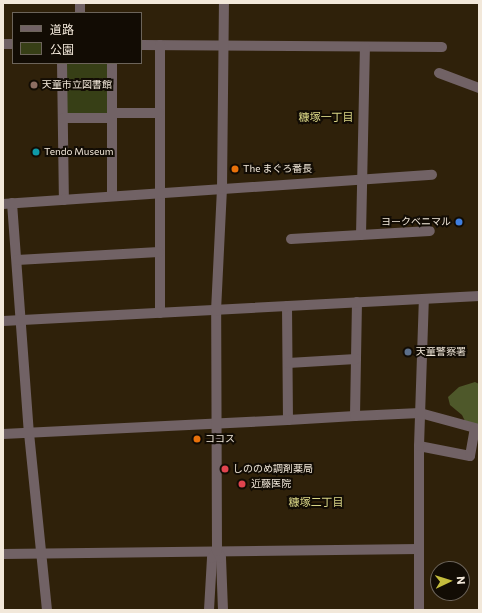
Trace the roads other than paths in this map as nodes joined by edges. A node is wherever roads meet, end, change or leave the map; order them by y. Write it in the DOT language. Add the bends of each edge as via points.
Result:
graph roads {
  1 [pos="224,3"];
  2 [pos="142,45"];
  3 [pos="160,45"];
  4 [pos="222,46"];
  5 [pos="365,47"];
  6 [pos="442,47"];
  7 [pos="62,64"];
  8 [pos="112,64"];
  9 [pos="439,73"];
  10 [pos="479,88"];
  11 [pos="159,113"];
  12 [pos="112,115"];
  13 [pos="63,118"];
  14 [pos="432,175"];
  15 [pos="363,180"];
  16 [pos="222,189"];
  17 [pos="160,193"];
  18 [pos="112,196"];
  19 [pos="64,200"];
  20 [pos="7,203"];
  21 [pos="430,231"];
  22 [pos="361,235"];
  23 [pos="291,239"];
  24 [pos="159,252"];
  25 [pos="17,260"];
  26 [pos="479,296"];
  27 [pos="424,299"];
  28 [pos="357,302"];
  29 [pos="287,306"];
  30 [pos="216,310"];
  31 [pos="160,313"];
  32 [pos="22,320"];
  33 [pos="3,321"];
  34 [pos="356,359"];
  35 [pos="288,363"];
  36 [pos="420,413"];
  37 [pos="355,416"];
  38 [pos="288,420"];
  39 [pos="218,422"];
  40 [pos="477,428"];
  41 [pos="29,433"];
  42 [pos="3,434"];
  43 [pos="419,446"];
  44 [pos="419,549"];
  45 [pos="217,552"];
  46 [pos="3,554"];
  47 [pos="42,554"];
  48 [pos="46,610"];
  49 [pos="209,610"];
  50 [pos="223,610"];
  51 [pos="419,610"];
  1 -- 4 [label="street"];
  2 -- 3 [label="street"];
  3 -- 4 [label="street"];
  3 -- 11 [label="street"];
  4 -- 5 [label="street"];
  4 -- 16 [label="street"];
  5 -- 6 [label="street"];
  5 -- 15 [label="street"];
  7 -- 13 [label="street"];
  8 -- 12 [label="street"];
  9 -- 10 [label="street"];
  11 -- 12 [label="street"];
  11 -- 17 [label="street"];
  12 -- 13 [label="street"];
  12 -- 18 [label="street"];
  13 -- 19 [label="street"];
  14 -- 15 [label="street"];
  15 -- 16 [label="street"];
  15 -- 22 [label="street"];
  16 -- 17 [label="street"];
  16 -- 30 [label="street"];
  17 -- 18 [label="street"];
  17 -- 24 [label="street"];
  18 -- 19 [label="street"];
  19 -- 20 [label="street"];
  20 -- 25 [label="street"];
  21 -- 22 [label="street"];
  22 -- 23 [label="street"];
  24 -- 25 [label="street"];
  24 -- 31 [label="street"];
  25 -- 32 [label="street"];
  26 -- 27 [label="street"];
  27 -- 28 [label="street"];
  27 -- 36 [label="street"];
  28 -- 29 [label="street"];
  28 -- 34 [label="street"];
  29 -- 30 [label="street"];
  29 -- 35 [label="street"];
  30 -- 31 [label="street"];
  30 -- 39 [label="street"];
  31 -- 32 [label="street"];
  32 -- 33 [label="street"];
  32 -- 41 [label="street"];
  34 -- 35 [label="street"];
  34 -- 37 [label="street"];
  35 -- 38 [label="street"];
  36 -- 37 [label="street"];
  36 -- 40 [label="street"];
  36 -- 43 [label="street"];
  37 -- 38 [label="street"];
  38 -- 39 [label="street"];
  39 -- 41 [label="street"];
  39 -- 45 [label="street"];
  40 -- 43 [label="street" via="470,456"];
  41 -- 42 [label="street"];
  41 -- 47 [label="street"];
  43 -- 44 [label="street"];
  44 -- 45 [label="street"];
  44 -- 51 [label="street"];
  45 -- 47 [label="street"];
  45 -- 49 [label="street" via="212,558"];
  45 -- 50 [label="street" via="221,558"];
  46 -- 47 [label="street"];
  47 -- 48 [label="street"];
}
